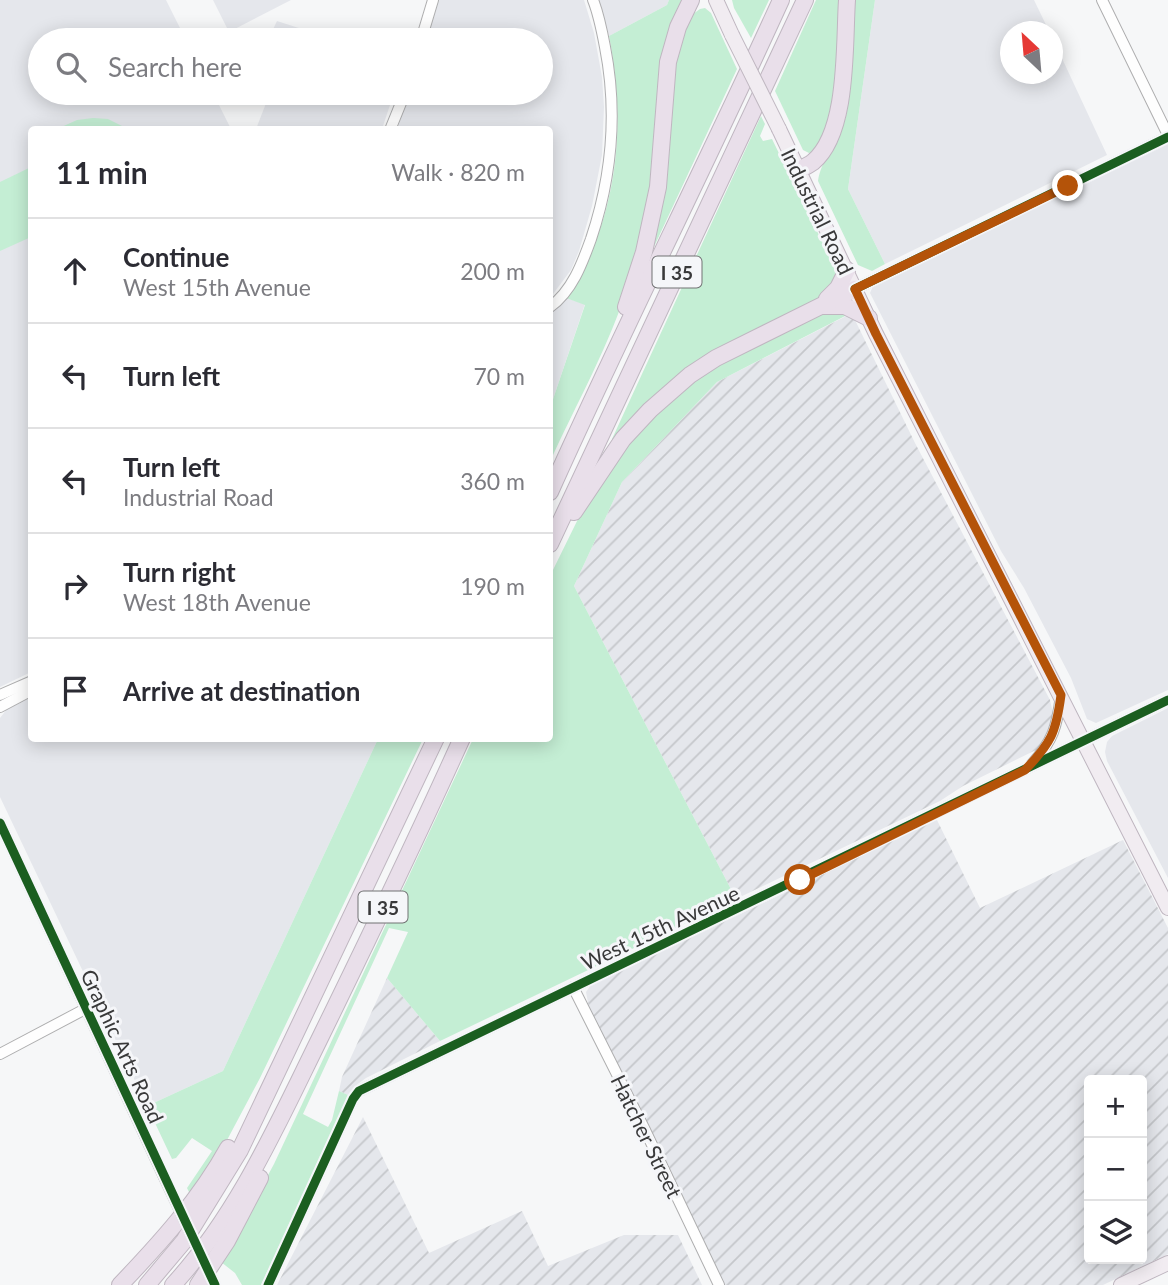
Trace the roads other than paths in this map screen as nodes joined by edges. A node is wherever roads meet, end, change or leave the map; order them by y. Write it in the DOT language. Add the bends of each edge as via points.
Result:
graph roads {
  1 [pos="433,0"];
  2 [pos="593,0"];
  3 [pos="691,0"];
  4 [pos="716,0"];
  5 [pos="782,0"];
  6 [pos="805,0"];
  7 [pos="847,0"];
  8 [pos="1102,0"];
  9 [pos="425,28"];
  10 [pos="400,105"];
  11 [pos="392,126"];
  12 [pos="1168,136"];
  13 [pos="799,170"];
  14 [pos="847,270"];
  15 [pos="855,289"];
  16 [pos="553,304"];
  17 [pos="821,306"];
  18 [pos="869,318"];
  19 [pos="613,352"];
  20 [pos="553,485"];
  21 [pos="553,538"];
  22 [pos="553,549"];
  23 [pos="28,683"];
  24 [pos="28,692"];
  25 [pos="0,695"];
  26 [pos="1061,695"];
  27 [pos="1168,701"];
  28 [pos="0,707"];
  29 [pos="1085,741"];
  30 [pos="434,742"];
  31 [pos="460,742"];
  32 [pos="1025,770"];
  33 [pos="0,823"];
  34 [pos="1168,908"];
  35 [pos="573,987"];
  36 [pos="87,1008"];
  37 [pos="0,1054"];
  38 [pos="279,1066"];
  39 [pos="302,1075"];
  40 [pos="1168,1262"];
  41 [pos="1128,1284"];
  42 [pos="120,1285"];
  43 [pos="148,1285"];
  44 [pos="173,1285"];
  45 [pos="198,1285"];
  46 [pos="215,1285"];
  47 [pos="268,1285"];
  48 [pos="719,1285"];
  1 -- 9 [label="street"];
  2 -- 16 [label="street" via="611,78 612,150 586,253 566,291"];
  3 -- 19 [label="highway" via="668,62 658,187"];
  4 -- 13 [label="main road, Industrial Road, bridge"];
  5 -- 19 [label="highway, I 35"];
  6 -- 21 [label="highway, I 35"];
  7 -- 13 [label="highway" via="841,100 833,130 813,163"];
  8 -- 12 [label="street"];
  10 -- 11 [label="street"];
  12 -- 15 [label="street"];
  13 -- 14 [label="main road, Industrial Road"];
  14 -- 15 [label="main road, Industrial Road"];
  14 -- 17 [label="highway"];
  15 -- 17 [label="highway"];
  15 -- 18 [label="main road, Industrial Road"];
  17 -- 18 [label="highway" via="845,306"];
  17 -- 22 [label="highway" via="716,358 667,394 609,458"];
  18 -- 26 [label="main road, Industrial Road"];
  19 -- 20 [label="highway, I 35"];
  23 -- 25 [label="street"];
  24 -- 28 [label="street"];
  26 -- 29 [label="main road, Industrial Road"];
  26 -- 32 [label="street" via="1054,733"];
  27 -- 29 [label="street, West 15th Avenue"];
  29 -- 32 [label="street, West 15th Avenue"];
  29 -- 34 [label="main road, Industrial Road"];
  30 -- 38 [label="highway, I 35"];
  31 -- 39 [label="highway, I 35"];
  32 -- 35 [label="street, West 15th Avenue"];
  33 -- 36 [label="street, Graphic Arts Road"];
  35 -- 47 [label="street, West 15th Avenue" via="359,1091"];
  35 -- 48 [label="street, Hatcher Street"];
  36 -- 37 [label="street"];
  36 -- 46 [label="street, Graphic Arts Road, bridge"];
  38 -- 42 [label="highway" via="194,1199"];
  38 -- 43 [label="highway, I 35" via="240,1150 184,1241"];
  39 -- 44 [label="highway, I 35" via="236,1200"];
  39 -- 45 [label="highway" via="267,1164"];
  40 -- 41 [label="main road"];
}
